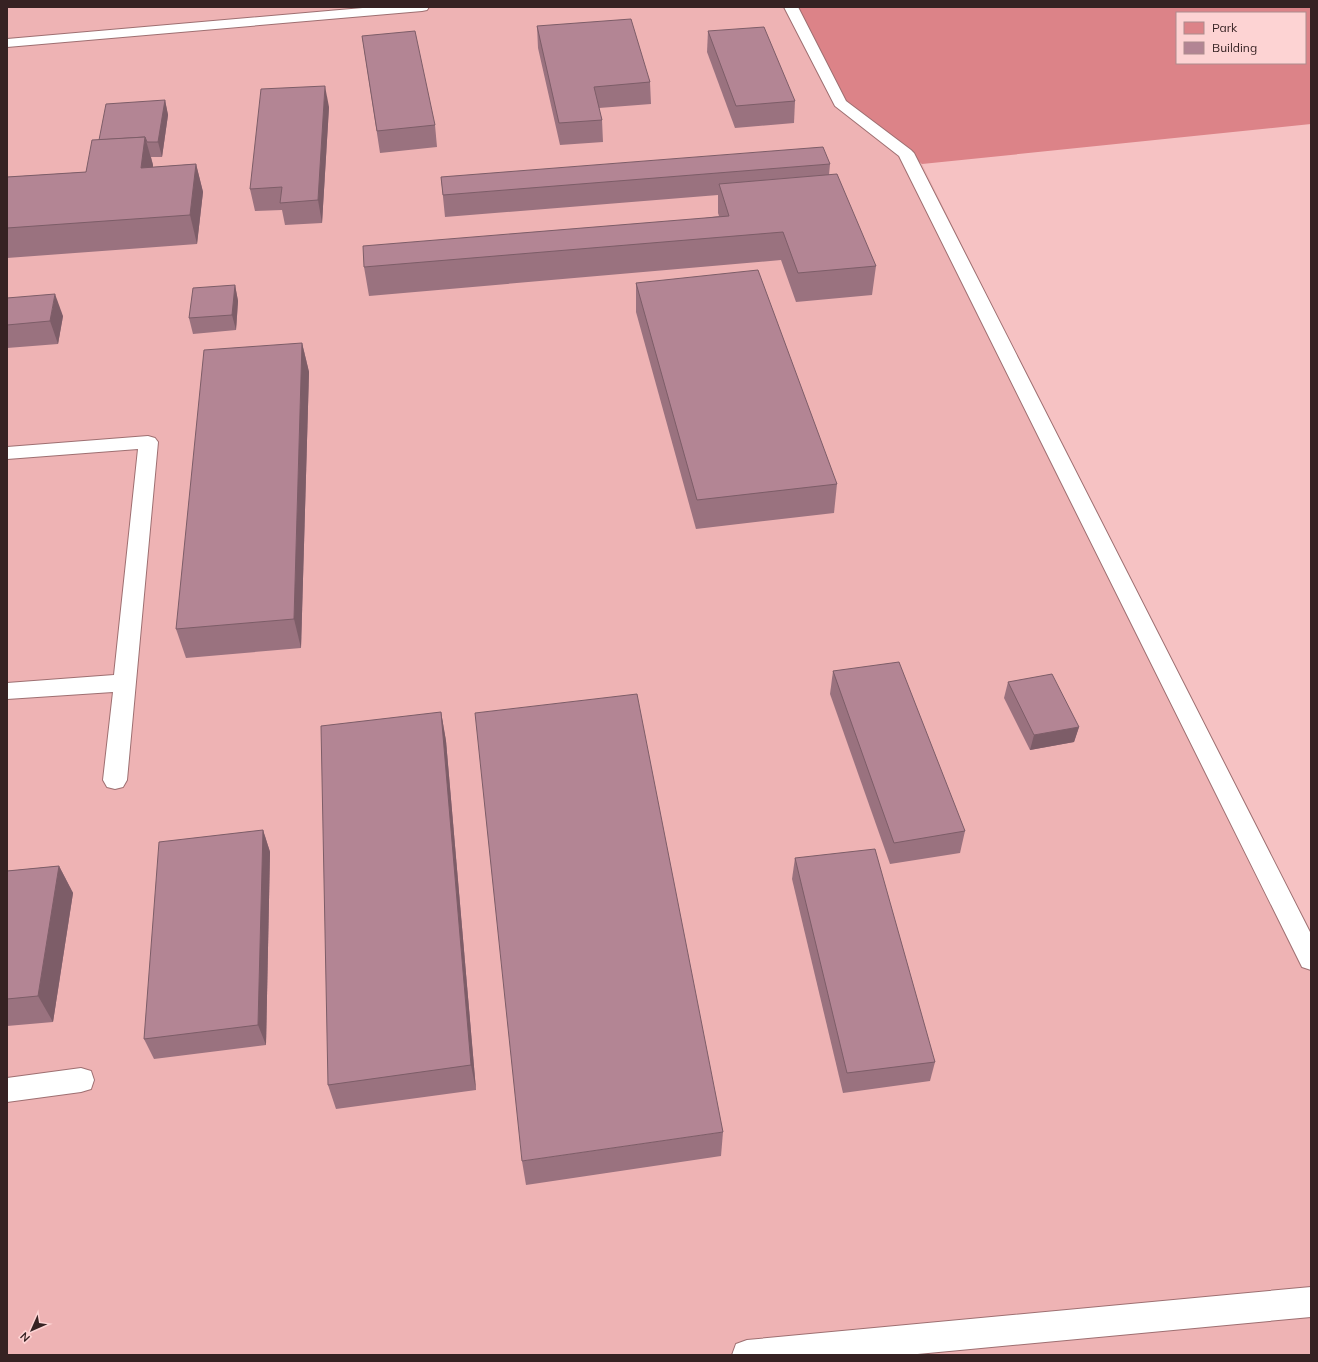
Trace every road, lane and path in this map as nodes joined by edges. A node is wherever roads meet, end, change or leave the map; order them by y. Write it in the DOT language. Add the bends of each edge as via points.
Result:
graph roads {
  1 [pos="422,7"];
  2 [pos="791,7"];
  3 [pos="7,43"];
  4 [pos="7,453"];
  5 [pos="124,683"];
  6 [pos="7,691"];
  7 [pos="115,780"];
  8 [pos="1311,958"];
  9 [pos="81,1080"];
  10 [pos="7,1090"];
  11 [pos="1311,1302"];
  12 [pos="747,1355"];
  1 -- 3 [label="lane"];
  2 -- 8 [label="lane" via="840,103 906,153"];
  4 -- 5 [label="lane" via="148,442"];
  5 -- 6 [label="lane"];
  5 -- 7 [label="lane"];
  9 -- 10 [label="lane"];
  11 -- 12 [label="lane"];
}
